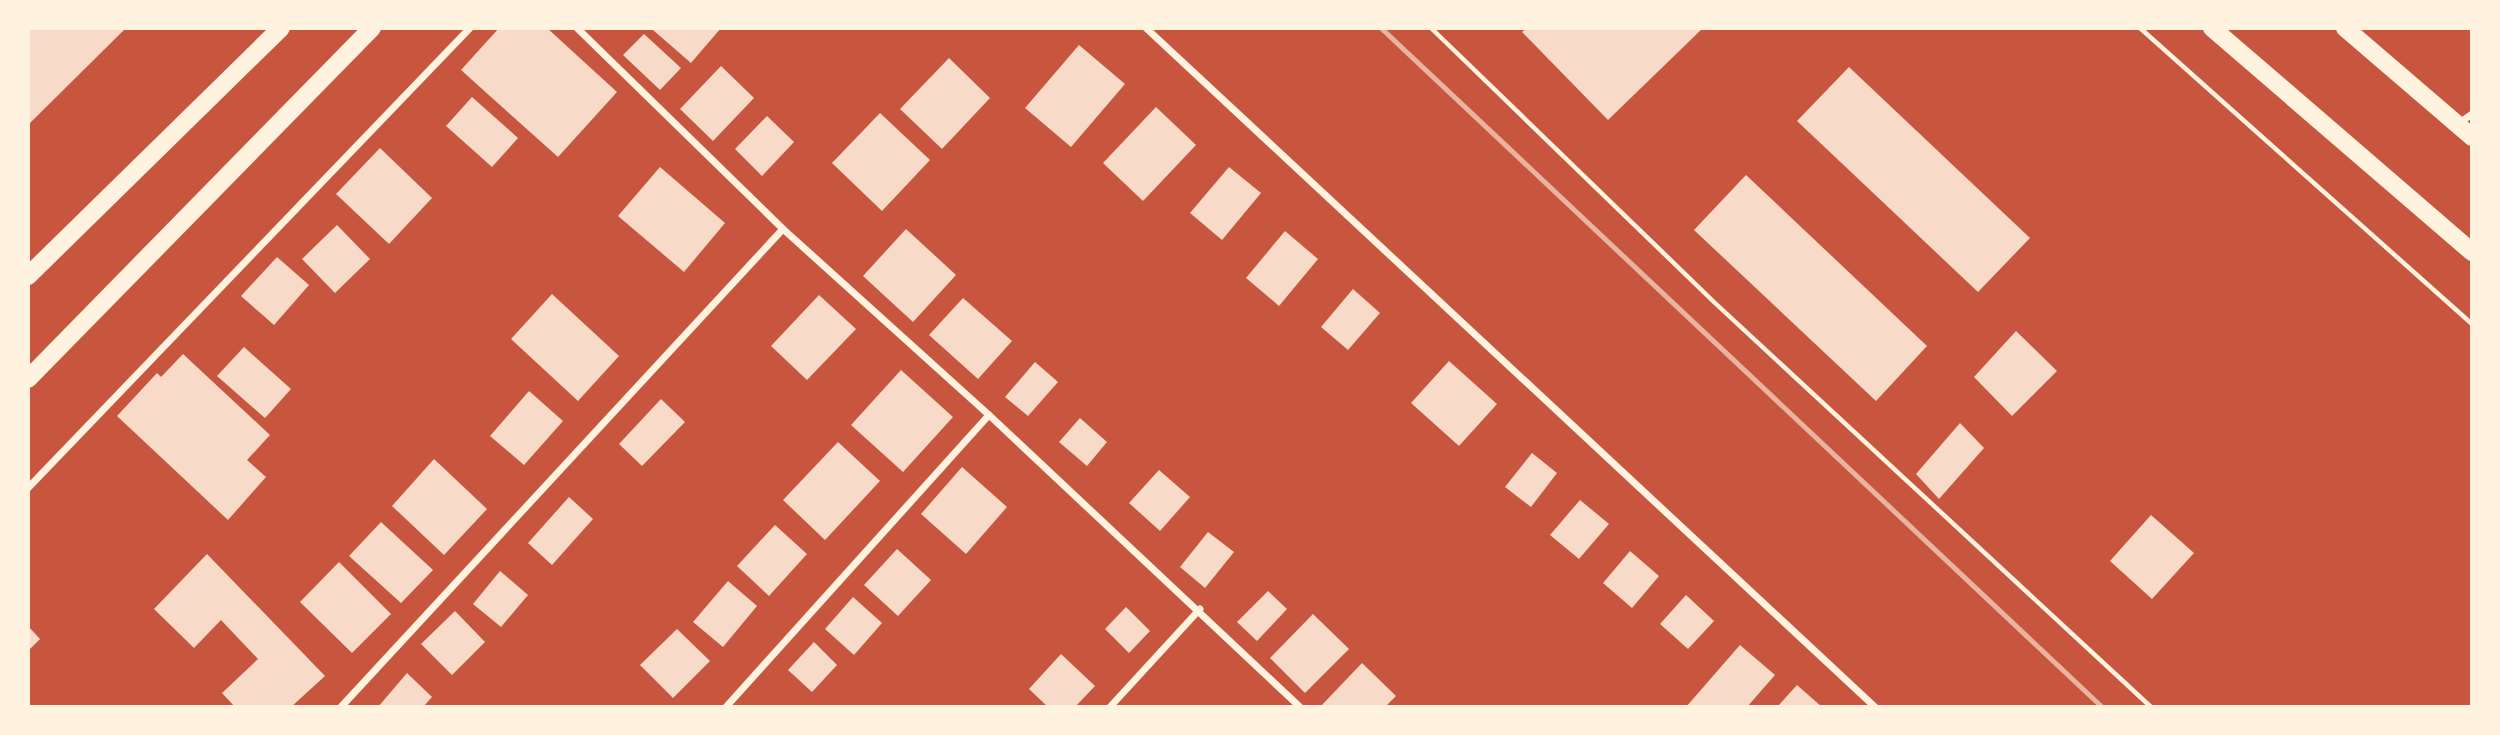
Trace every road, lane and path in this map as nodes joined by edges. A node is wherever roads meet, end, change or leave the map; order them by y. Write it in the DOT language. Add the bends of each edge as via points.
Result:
graph roads {
  1 [pos="281,28"];
  2 [pos="372,28"];
  3 [pos="470,28"];
  4 [pos="577,28"];
  5 [pos="1146,28"];
  6 [pos="1431,28"];
  7 [pos="2140,28"];
  8 [pos="2212,28"];
  9 [pos="2345,28"];
  10 [pos="2465,119"];
  11 [pos="2472,137"];
  12 [pos="783,229"];
  13 [pos="2472,253"];
  14 [pos="28,276"];
  15 [pos="2472,324"];
  16 [pos="28,379"];
  17 [pos="989,415"];
  18 [pos="28,488"];
  19 [pos="1199,609"];
  20 [pos="341,707"];
  21 [pos="726,707"];
  22 [pos="1110,707"];
  23 [pos="1300,707"];
  24 [pos="1875,707"];
  25 [pos="2151,707"];
  1 -- 14 [label="main road"];
  2 -- 16 [label="main road"];
  3 -- 18 [label="street"];
  4 -- 12 [label="street"];
  5 -- 24 [label="street"];
  6 -- 25 [label="path" via="1715,303"];
  7 -- 15 [label="path"];
  8 -- 13 [label="main road"];
  9 -- 10 [label="main road"];
  10 -- 11 [label="main road"];
  12 -- 17 [label="street"];
  12 -- 20 [label="street"];
  17 -- 19 [label="street"];
  17 -- 21 [label="street"];
  19 -- 22 [label="street"];
  19 -- 23 [label="street"];
}
